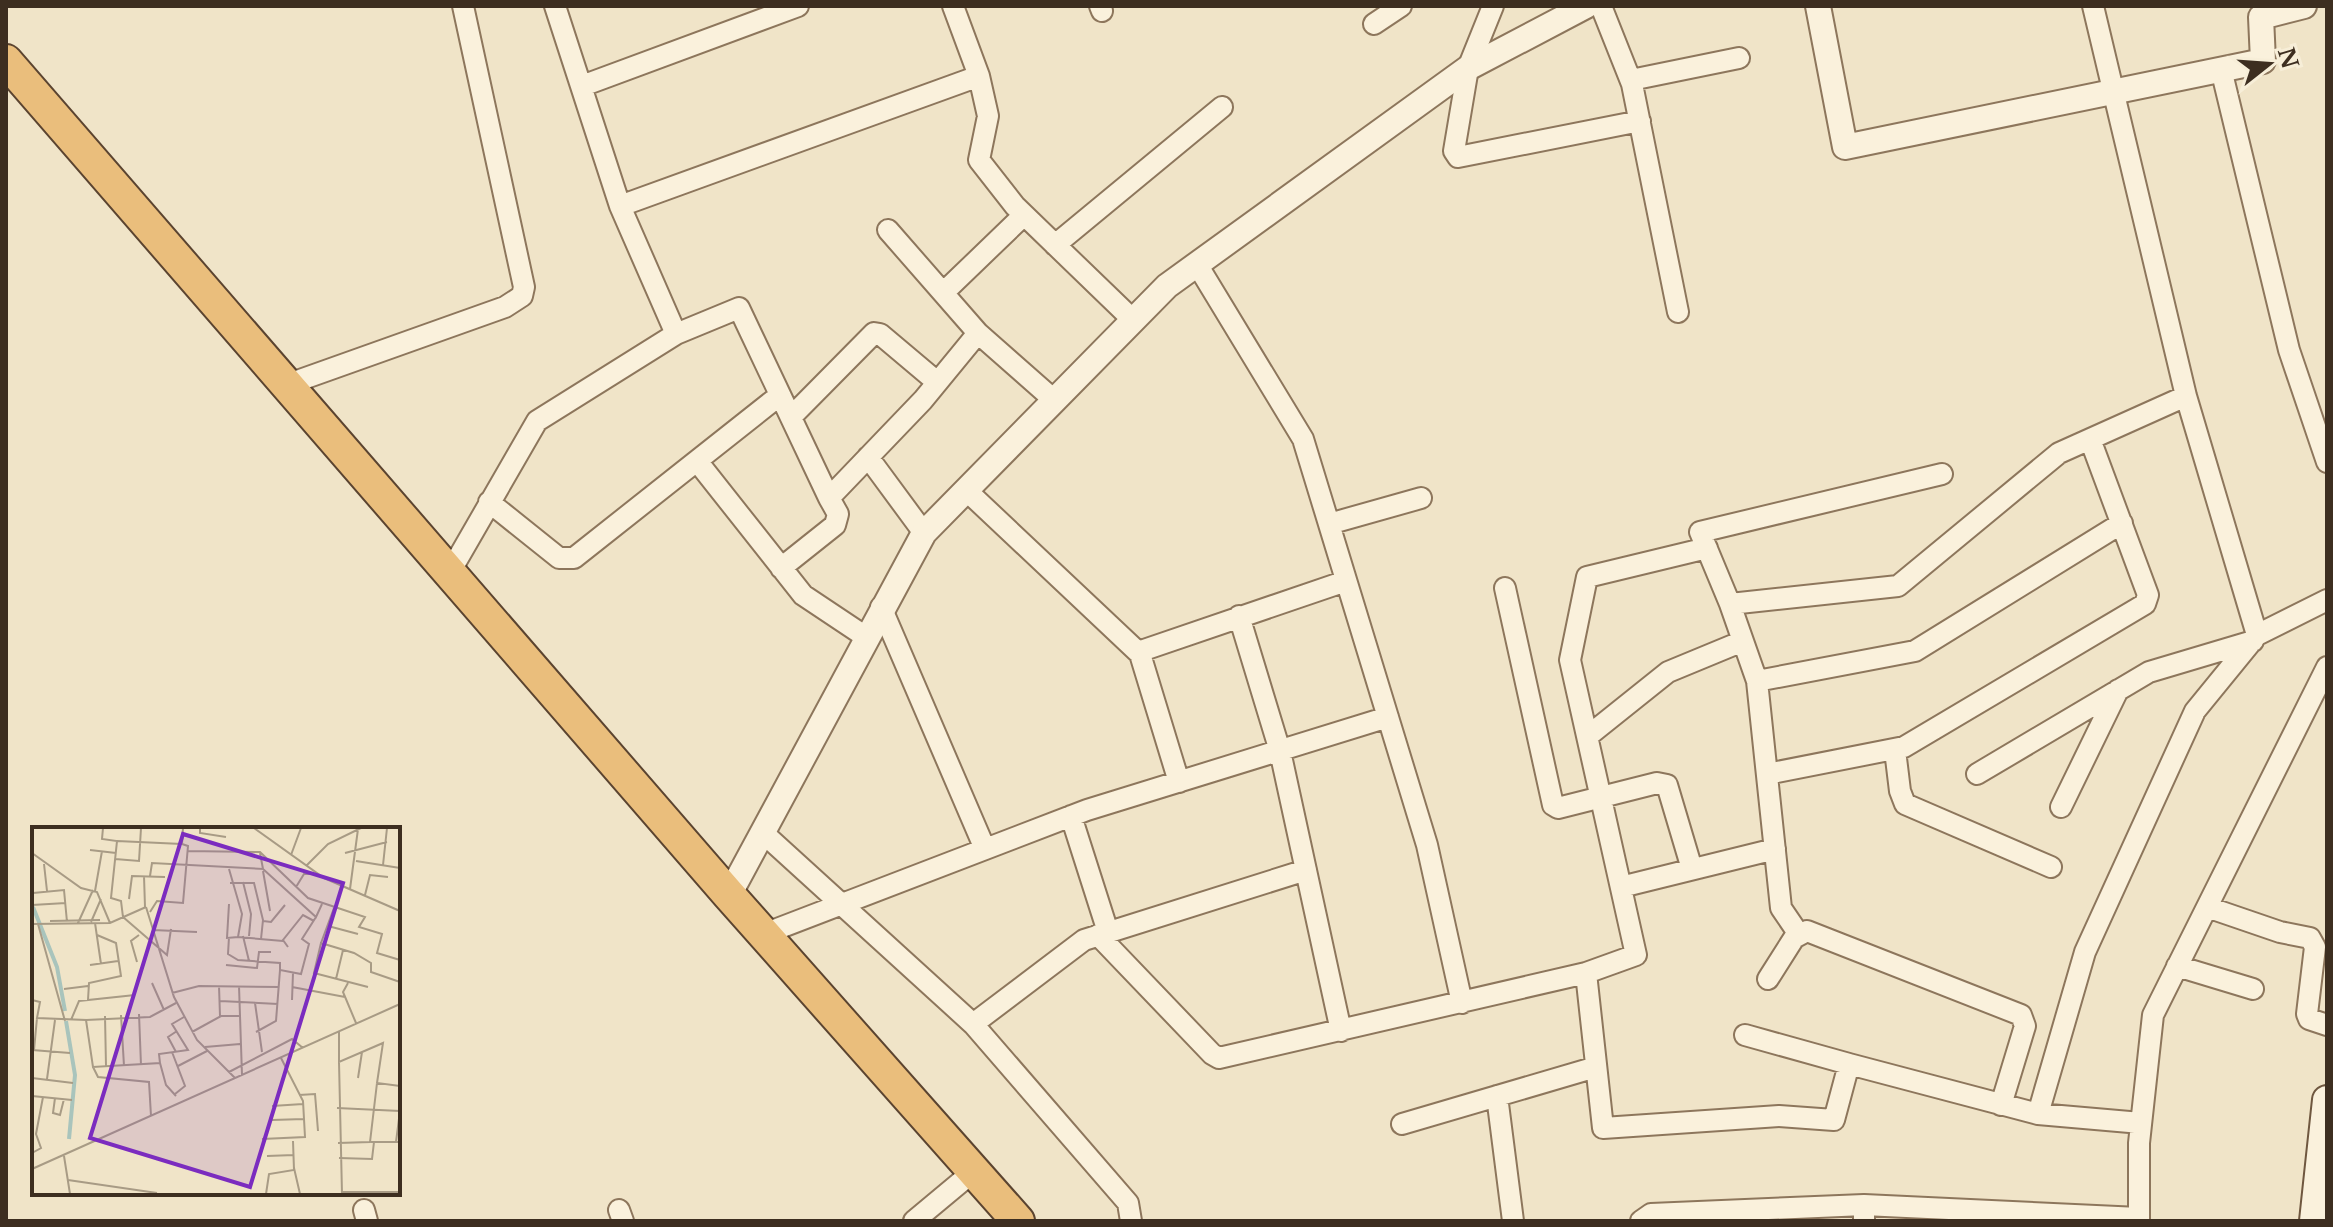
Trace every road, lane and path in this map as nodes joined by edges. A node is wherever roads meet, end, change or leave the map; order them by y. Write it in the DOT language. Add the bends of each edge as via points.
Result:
graph roads {
  1 [pos="463,6"];
  2 [pos="555,6"];
  3 [pos="798,6"];
  4 [pos="953,6"];
  5 [pos="1401,6"];
  6 [pos="1493,6"];
  7 [pos="1586,6"];
  8 [pos="1601,6"];
  9 [pos="1818,6"];
  10 [pos="2093,6"];
  11 [pos="2304,6"];
  12 [pos="2259,11"];
  13 [pos="1374,24"];
  14 [pos="1739,58"];
  15 [pos="6,61"];
  16 [pos="1468,68"];
  17 [pos="2221,69"];
  18 [pos="979,76"];
  19 [pos="1631,80"];
  20 [pos="582,86"];
  21 [pos="2111,92"];
  22 [pos="1222,107"];
  23 [pos="1640,121"];
  24 [pos="620,206"];
  25 [pos="1024,215"];
  26 [pos="888,230"];
  27 [pos="1055,245"];
  28 [pos="1198,266"];
  29 [pos="943,293"];
  30 [pos="1678,312"];
  31 [pos="1133,320"];
  32 [pos="672,325"];
  33 [pos="978,333"];
  34 [pos="937,382"];
  35 [pos="286,385"];
  36 [pos="780,395"];
  37 [pos="2186,396"];
  38 [pos="1054,400"];
  39 [pos="791,417"];
  40 [pos="2090,439"];
  41 [pos="868,457"];
  42 [pos="697,461"];
  43 [pos="2327,462"];
  44 [pos="1942,474"];
  45 [pos="966,490"];
  46 [pos="829,498"];
  47 [pos="1421,498"];
  48 [pos="489,502"];
  49 [pos="2122,523"];
  50 [pos="1329,524"];
  51 [pos="924,533"];
  52 [pos="1707,548"];
  53 [pos="781,568"];
  54 [pos="450,572"];
  55 [pos="1346,581"];
  56 [pos="1505,588"];
  57 [pos="2327,600"];
  58 [pos="1730,604"];
  59 [pos="881,607"];
  60 [pos="1239,616"];
  61 [pos="866,637"];
  62 [pos="2255,638"];
  63 [pos="1743,641"];
  64 [pos="1138,652"];
  65 [pos="2327,667"];
  66 [pos="1757,681"];
  67 [pos="2118,690"];
  68 [pos="1388,717"];
  69 [pos="1588,736"];
  70 [pos="1895,750"];
  71 [pos="1280,751"];
  72 [pos="1767,774"];
  73 [pos="1977,774"];
  74 [pos="1179,782"];
  75 [pos="1601,799"];
  76 [pos="2061,807"];
  77 [pos="1071,816"];
  78 [pos="762,832"];
  79 [pos="985,849"];
  80 [pos="1775,849"];
  81 [pos="2051,867"];
  82 [pos="1692,869"];
  83 [pos="1306,870"];
  84 [pos="1621,887"];
  85 [pos="729,895"];
  86 [pos="840,905"];
  87 [pos="2207,907"];
  88 [pos="1798,933"];
  89 [pos="764,934"];
  90 [pos="1103,934"];
  91 [pos="2177,966"];
  92 [pos="1586,973"];
  93 [pos="1768,979"];
  94 [pos="2253,989"];
  95 [pos="1462,1003"];
  96 [pos="973,1024"];
  97 [pos="2327,1025"];
  98 [pos="1341,1031"];
  99 [pos="1745,1035"];
  100 [pos="1849,1064"];
  101 [pos="1596,1067"];
  102 [pos="1497,1096"];
  103 [pos="2327,1100"];
  104 [pos="2001,1105"];
  105 [pos="2038,1114"];
  106 [pos="2141,1123"];
  107 [pos="1402,1124"];
  108 [pos="974,1171"];
  109 [pos="1864,1213"];
  110 [pos="1775,1215"];
  111 [pos="2001,1216"];
  112 [pos="2139,1219"];
  113 [pos="914,1221"];
  114 [pos="1018,1221"];
  115 [pos="1131,1221"];
  116 [pos="1513,1221"];
  117 [pos="1641,1221"];
  118 [pos="2314,1221"];
  1 -- 35 [label="street" via="522,296 505,307"];
  2 -- 20 [label="street"];
  3 -- 20 [label="street"];
  4 -- 18 [label="street"];
  5 -- 13 [label="street"];
  6 -- 16 [label="street"];
  7 -- 16 [label="street"];
  8 -- 19 [label="street"];
  9 -- 21 [label="street" via="1845,147"];
  10 -- 21 [label="street"];
  11 -- 12 [label="street"];
  12 -- 17 [label="street" via="2263,61"];
  14 -- 19 [label="street"];
  15 -- 35 [label="highway"];
  16 -- 23 [label="street" via="1454,151 1458,157"];
  16 -- 28 [label="street"];
  17 -- 21 [label="street"];
  17 -- 43 [label="street" via="2289,350"];
  18 -- 24 [label="street"];
  18 -- 25 [label="street" via="988,125 979,160"];
  19 -- 23 [label="street"];
  20 -- 24 [label="street"];
  21 -- 37 [label="street"];
  22 -- 27 [label="street"];
  23 -- 30 [label="street"];
  24 -- 32 [label="street"];
  25 -- 27 [label="street"];
  25 -- 29 [label="street"];
  26 -- 29 [label="street"];
  27 -- 31 [label="street"];
  28 -- 31 [label="street" via="1167,286"];
  28 -- 50 [label="street" via="1300,432"];
  29 -- 33 [label="street"];
  31 -- 38 [label="street"];
  32 -- 36 [label="street" via="739,308"];
  32 -- 48 [label="street" via="537,421"];
  33 -- 34 [label="street"];
  33 -- 38 [label="street"];
  34 -- 39 [label="street" via="874,333"];
  34 -- 41 [label="street"];
  35 -- 54 [label="highway"];
  36 -- 39 [label="street"];
  36 -- 42 [label="street"];
  37 -- 40 [label="street"];
  37 -- 62 [label="street"];
  38 -- 45 [label="street"];
  39 -- 46 [label="street"];
  40 -- 49 [label="street"];
  40 -- 58 [label="street" via="2059,453 1898,586"];
  41 -- 46 [label="street"];
  41 -- 51 [label="street"];
  42 -- 48 [label="street" via="567,560"];
  42 -- 53 [label="street"];
  44 -- 52 [label="street" via="1700,532"];
  45 -- 51 [label="street"];
  45 -- 64 [label="street"];
  46 -- 53 [label="street" via="838,514 835,525"];
  47 -- 50 [label="street"];
  48 -- 54 [label="street"];
  49 -- 66 [label="street" via="1915,651"];
  49 -- 70 [label="street" via="2148,595 2145,604"];
  50 -- 55 [label="street"];
  51 -- 59 [label="street"];
  52 -- 58 [label="street"];
  52 -- 69 [label="street" via="1587,577 1570,660"];
  53 -- 61 [label="street" via="809,602"];
  54 -- 85 [label="highway"];
  55 -- 60 [label="street"];
  55 -- 68 [label="street"];
  56 -- 75 [label="street" via="1553,805"];
  57 -- 62 [label="street"];
  58 -- 63 [label="street"];
  59 -- 61 [label="street"];
  59 -- 79 [label="street"];
  60 -- 64 [label="street"];
  60 -- 71 [label="street"];
  61 -- 78 [label="street"];
  62 -- 67 [label="street" via="2158,668"];
  62 -- 105 [label="street" via="2195,711 2130,853 2085,952"];
  63 -- 66 [label="street"];
  63 -- 69 [label="street" via="1668,672"];
  64 -- 74 [label="street"];
  65 -- 87 [label="street"];
  66 -- 72 [label="street"];
  67 -- 73 [label="street"];
  67 -- 76 [label="street"];
  68 -- 71 [label="street"];
  68 -- 95 [label="street" via="1430,856"];
  69 -- 75 [label="street"];
  70 -- 72 [label="street"];
  70 -- 81 [label="street" via="1905,804"];
  71 -- 74 [label="street"];
  71 -- 83 [label="street"];
  72 -- 80 [label="street"];
  74 -- 77 [label="street"];
  75 -- 82 [label="street" via="1657,783 1667,785"];
  75 -- 84 [label="street"];
  77 -- 79 [label="street"];
  77 -- 90 [label="street"];
  78 -- 85 [label="street"];
  78 -- 86 [label="street"];
  79 -- 86 [label="street"];
  80 -- 82 [label="street"];
  80 -- 88 [label="street" via="1781,908"];
  82 -- 84 [label="street"];
  83 -- 90 [label="street"];
  83 -- 98 [label="street"];
  84 -- 92 [label="street" via="1636,955"];
  85 -- 89 [label="highway"];
  86 -- 89 [label="street"];
  86 -- 96 [label="street"];
  87 -- 91 [label="street"];
  87 -- 97 [label="street" via="2310,938 2315,947 2307,1014"];
  88 -- 93 [label="street"];
  88 -- 104 [label="street" via="1807,931 2021,1015 2025,1026"];
  89 -- 108 [label="highway"];
  90 -- 96 [label="street" via="1072,947"];
  90 -- 98 [label="street" via="1219,1058"];
  91 -- 94 [label="street"];
  91 -- 106 [label="street" via="2153,1015"];
  92 -- 95 [label="street"];
  92 -- 101 [label="street"];
  95 -- 98 [label="street"];
  96 -- 115 [label="street" via="1128,1203"];
  99 -- 100 [label="street"];
  100 -- 101 [label="street" via="1834,1120 1779,1116 1603,1128"];
  100 -- 104 [label="street"];
  101 -- 102 [label="street"];
  102 -- 107 [label="street"];
  102 -- 116 [label="street"];
  103 -- 118 [label="main road"];
  104 -- 105 [label="street"];
  105 -- 106 [label="street"];
  106 -- 112 [label="street"];
  108 -- 113 [label="street"];
  108 -- 114 [label="highway"];
  109 -- 110 [label="street"];
  109 -- 111 [label="street"];
  110 -- 117 [label="street" via="1651,1214"];
  111 -- 112 [label="street"];
}
